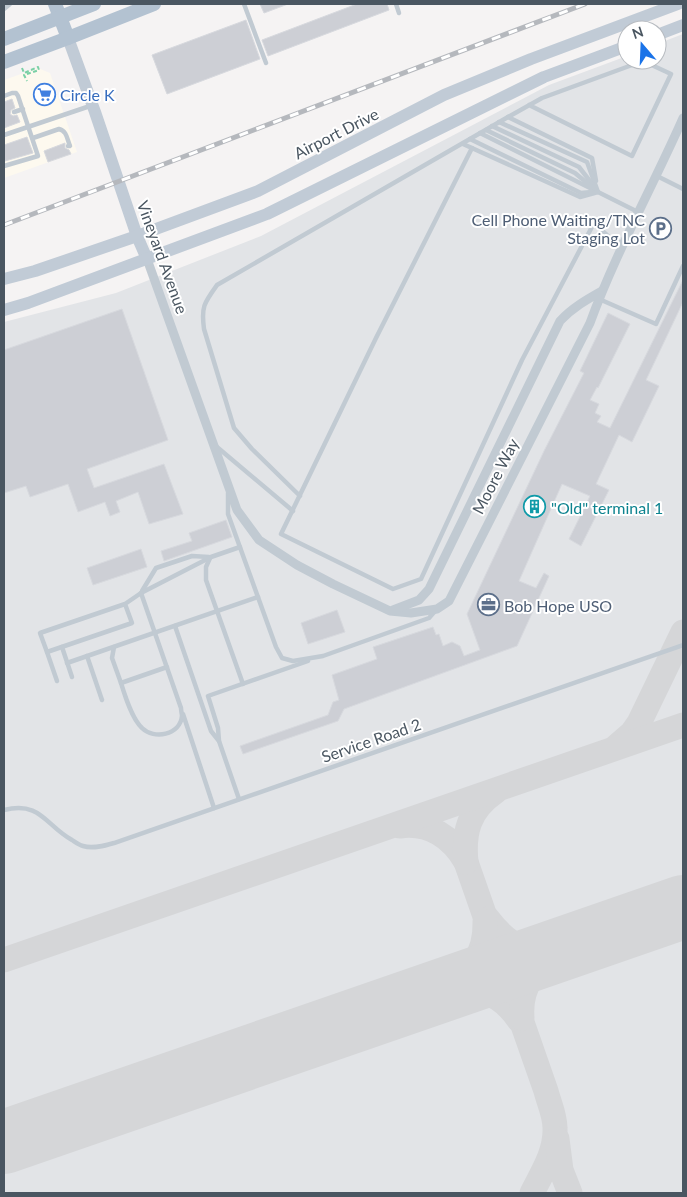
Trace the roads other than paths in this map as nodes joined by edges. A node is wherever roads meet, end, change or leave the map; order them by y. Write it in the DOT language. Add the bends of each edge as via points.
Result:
graph roads {
  1 [pos="10,4"];
  2 [pos="55,4"];
  3 [pos="94,4"];
  4 [pos="154,4"];
  5 [pos="244,4"];
  6 [pos="396,4"];
  7 [pos="681,5"];
  8 [pos="4,9"];
  9 [pos="399,13"];
  10 [pos="60,18"];
  11 [pos="683,25"];
  12 [pos="667,31"];
  13 [pos="4,37"];
  14 [pos="68,38"];
  15 [pos="617,50"];
  16 [pos="4,62"];
  17 [pos="266,63"];
  18 [pos="4,96"];
  19 [pos="92,105"];
  20 [pos="529,105"];
  21 [pos="23,109"];
  22 [pos="14,112"];
  23 [pos="508,117"];
  24 [pos="683,118"];
  25 [pos="499,122"];
  26 [pos="492,126"];
  27 [pos="29,127"];
  28 [pos="486,130"];
  29 [pos="4,134"];
  30 [pos="480,134"];
  31 [pos="33,138"];
  32 [pos="470,139"];
  33 [pos="35,144"];
  34 [pos="463,144"];
  35 [pos="29,146"];
  36 [pos="68,146"];
  37 [pos="472,148"];
  38 [pos="45,154"];
  39 [pos="38,156"];
  40 [pos="4,166"];
  41 [pos="657,176"];
  42 [pos="681,188"];
  43 [pos="598,192"];
  44 [pos="638,212"];
  45 [pos="137,236"];
  46 [pos="623,245"];
  47 [pos="147,259"];
  48 [pos="683,266"];
  49 [pos="4,279"];
  50 [pos="600,295"];
  51 [pos="4,310"];
  52 [pos="213,444"];
  53 [pos="228,487"];
  54 [pos="300,496"];
  55 [pos="293,511"];
  56 [pos="240,546"];
  57 [pos="211,557"];
  58 [pos="141,593"];
  59 [pos="258,597"];
  60 [pos="125,604"];
  61 [pos="437,609"];
  62 [pos="217,611"];
  63 [pos="390,611"];
  64 [pos="175,626"];
  65 [pos="155,633"];
  66 [pos="683,645"];
  67 [pos="62,647"];
  68 [pos="114,647"];
  69 [pos="47,652"];
  70 [pos="87,656"];
  71 [pos="323,656"];
  72 [pos="67,663"];
  73 [pos="167,667"];
  74 [pos="72,677"];
  75 [pos="57,682"];
  76 [pos="121,683"];
  77 [pos="243,684"];
  78 [pos="102,700"];
  79 [pos="181,708"];
  80 [pos="219,741"];
  81 [pos="238,799"];
  82 [pos="214,808"];
  83 [pos="4,810"];
  1 -- 8 [label="lane"];
  2 -- 10 [label="main road"];
  3 -- 10 [label="main road"];
  4 -- 14 [label="main road"];
  5 -- 17 [label="lane"];
  6 -- 9 [label="lane"];
  7 -- 45 [label="main road, Airport Drive" via="531,59 444,95 258,191"];
  10 -- 13 [label="main road"];
  10 -- 14 [label="main road"];
  11 -- 12 [label="main road"];
  14 -- 16 [label="main road"];
  14 -- 19 [label="main road, Vineyard Avenue"];
  15 -- 47 [label="main road" via="544,77 267,214"];
  18 -- 21 [label="lane" via="16,93"];
  19 -- 27 [label="lane"];
  19 -- 45 [label="main road, Vineyard Avenue"];
  20 -- 20 [label="lane" via="643,61 671,74 632,156"];
  20 -- 23 [label="lane"];
  21 -- 22 [label="lane"];
  21 -- 27 [label="lane"];
  23 -- 25 [label="lane"];
  23 -- 43 [label="lane" via="592,158"];
  24 -- 41 [label="street, Moore Way"];
  25 -- 26 [label="lane"];
  25 -- 43 [label="lane" via="587,162"];
  26 -- 28 [label="lane"];
  26 -- 43 [label="lane" via="579,167"];
  27 -- 29 [label="lane"];
  27 -- 31 [label="lane"];
  28 -- 30 [label="lane"];
  28 -- 43 [label="lane" via="575,173"];
  30 -- 32 [label="lane"];
  30 -- 43 [label="lane"];
  31 -- 33 [label="lane"];
  31 -- 36 [label="lane" via="58,129 65,132"];
  32 -- 34 [label="lane"];
  32 -- 43 [label="lane" via="581,192"];
  33 -- 35 [label="lane"];
  33 -- 39 [label="lane"];
  34 -- 37 [label="lane"];
  34 -- 54 [label="lane" via="217,285 205,302 204,329 234,428"];
  37 -- 43 [label="lane" via="580,197"];
  37 -- 54 [label="lane"];
  38 -- 39 [label="lane"];
  39 -- 40 [label="lane"];
  41 -- 42 [label="lane"];
  41 -- 44 [label="street, Moore Way"];
  43 -- 44 [label="lane"];
  44 -- 46 [label="street, Moore Way"];
  45 -- 47 [label="main road, Vineyard Avenue"];
  45 -- 49 [label="main road, Airport Drive"];
  46 -- 50 [label="street, Moore Way"];
  46 -- 55 [label="lane" via="594,223 522,360 421,579 393,589 281,534"];
  47 -- 51 [label="main road"];
  47 -- 52 [label="street, Vineyard Avenue"];
  48 -- 50 [label="lane" via="656,324"];
  50 -- 61 [label="street, Moore Way" via="590,323 449,601"];
  50 -- 63 [label="street" via="575,307 560,321 429,589 419,600"];
  52 -- 53 [label="street, Vineyard Avenue"];
  52 -- 55 [label="lane"];
  53 -- 56 [label="lane" via="228,514"];
  53 -- 63 [label="street" via="236,510 259,540 297,565"];
  54 -- 55 [label="lane"];
  56 -- 57 [label="lane"];
  56 -- 59 [label="lane"];
  57 -- 58 [label="lane"];
  57 -- 58 [label="lane" via="192,556 156,568"];
  57 -- 62 [label="lane" via="206,566 206,580"];
  58 -- 60 [label="lane"];
  58 -- 65 [label="lane"];
  59 -- 62 [label="lane"];
  59 -- 71 [label="lane" via="282,658 293,661"];
  60 -- 67 [label="lane" via="132,623"];
  60 -- 69 [label="lane" via="40,633"];
  61 -- 63 [label="street" via="411,613"];
  61 -- 71 [label="lane" via="429,618"];
  62 -- 64 [label="lane"];
  62 -- 77 [label="lane"];
  64 -- 65 [label="lane"];
  64 -- 80 [label="lane" via="211,731"];
  65 -- 68 [label="lane"];
  65 -- 73 [label="lane"];
  66 -- 81 [label="lane, Service Road 2"];
  67 -- 69 [label="lane"];
  67 -- 72 [label="lane"];
  68 -- 70 [label="lane"];
  68 -- 76 [label="lane" via="112,658"];
  69 -- 75 [label="lane"];
  70 -- 72 [label="lane"];
  70 -- 78 [label="lane"];
  71 -- 77 [label="lane"];
  72 -- 74 [label="lane"];
  73 -- 76 [label="lane"];
  73 -- 79 [label="lane"];
  76 -- 79 [label="lane" via="136,722 152,734 173,731 182,716"];
  77 -- 80 [label="lane" via="208,696"];
  79 -- 82 [label="lane"];
  80 -- 81 [label="lane"];
  81 -- 82 [label="lane, Service Road 2"];
  82 -- 83 [label="lane, Service Road 2" via="97,847 82,846 67,838 34,811 15,807"];
}
